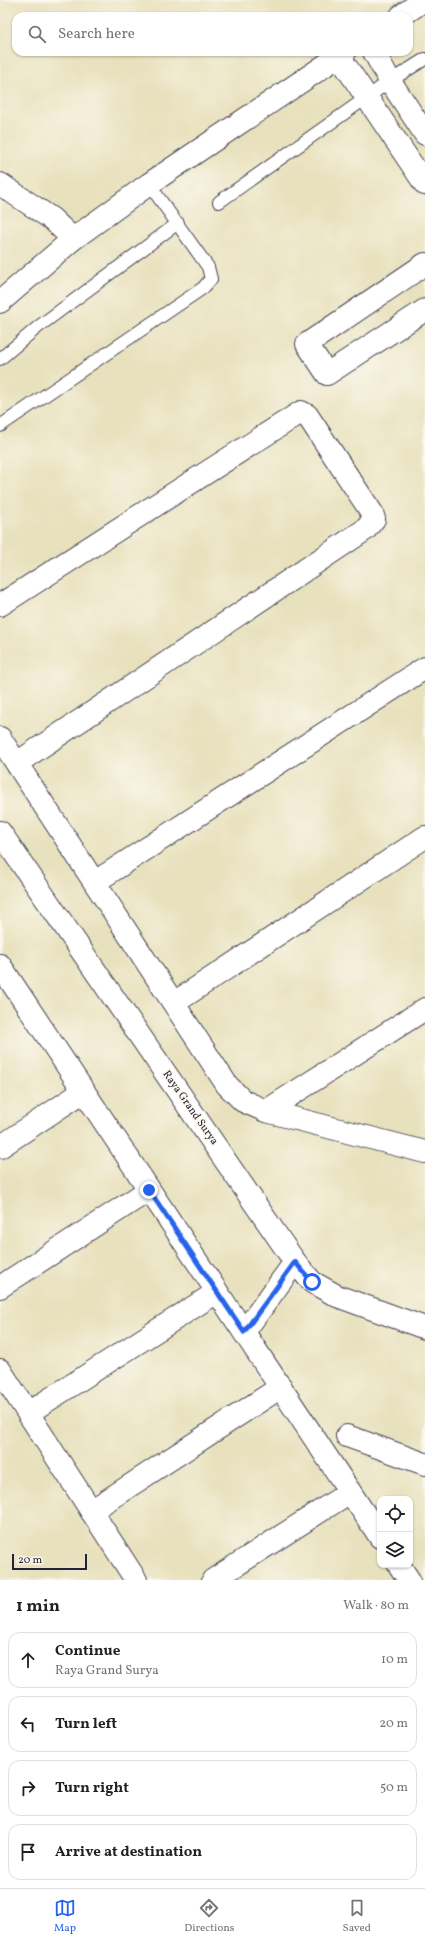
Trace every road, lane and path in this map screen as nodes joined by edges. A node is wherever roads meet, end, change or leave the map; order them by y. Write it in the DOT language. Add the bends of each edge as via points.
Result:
graph roads {
  1 [pos="424,0"];
  2 [pos="407,12"];
  3 [pos="339,56"];
  4 [pos="343,56"];
  5 [pos="376,56"];
  6 [pos="425,59"];
  7 [pos="390,81"];
  8 [pos="367,98"];
  9 [pos="425,134"];
  10 [pos="0,184"];
  11 [pos="149,184"];
  12 [pos="425,184"];
  13 [pos="219,202"];
  14 [pos="178,224"];
  15 [pos="73,239"];
  16 [pos="425,264"];
  17 [pos="0,302"];
  18 [pos="425,310"];
  19 [pos="0,359"];
  20 [pos="0,426"];
  21 [pos="0,605"];
  22 [pos="425,668"];
  23 [pos="0,738"];
  24 [pos="17,762"];
  25 [pos="0,832"];
  26 [pos="425,837"];
  27 [pos="96,882"];
  28 [pos="0,965"];
  29 [pos="7,989"];
  30 [pos="174,1003"];
  31 [pos="425,1009"];
  32 [pos="84,1091"];
  33 [pos="266,1111"];
  34 [pos="0,1147"];
  35 [pos="425,1152"];
  36 [pos="149,1190"];
  37 [pos="295,1262"];
  38 [pos="0,1287"];
  39 [pos="217,1292"];
  40 [pos="425,1328"];
  41 [pos="244,1332"];
  42 [pos="0,1370"];
  43 [pos="281,1387"];
  44 [pos="28,1413"];
  45 [pos="347,1436"];
  46 [pos="425,1464"];
  47 [pos="350,1492"];
  48 [pos="91,1511"];
  49 [pos="377,1532"];
  50 [pos="401,1568"];
  51 [pos="136,1580"];
  52 [pos="213,1580"];
  53 [pos="409,1580"];
  1 -- 2 [label="street"];
  3 -- 11 [label="street"];
  4 -- 8 [label="street"];
  5 -- 7 [label="street"];
  6 -- 7 [label="lane"];
  7 -- 8 [label="lane"];
  7 -- 9 [label="street"];
  8 -- 12 [label="street"];
  8 -- 13 [label="lane"];
  10 -- 15 [label="street" via="52,219"];
  11 -- 14 [label="lane"];
  11 -- 15 [label="street"];
  14 -- 19 [label="lane" via="38,327"];
  14 -- 20 [label="lane" via="208,267 211,279 203,288"];
  15 -- 17 [label="street"];
  16 -- 18 [label="street" via="307,344 327,374"];
  21 -- 24 [label="street" via="301,412 308,415 374,519 366,529"];
  22 -- 27 [label="street"];
  23 -- 24 [label="street"];
  24 -- 27 [label="street"];
  25 -- 37 [label="street, Raya Grand Surya"];
  26 -- 30 [label="street"];
  27 -- 30 [label="street"];
  28 -- 29 [label="street"];
  29 -- 32 [label="street"];
  30 -- 33 [label="street" via="227,1085 243,1101"];
  31 -- 33 [label="street"];
  32 -- 34 [label="street"];
  32 -- 36 [label="street"];
  33 -- 35 [label="street"];
  36 -- 38 [label="street"];
  36 -- 39 [label="street"];
  37 -- 40 [label="street, Raya Grand Surya" via="312,1282 337,1296"];
  37 -- 41 [label="street"];
  39 -- 41 [label="street"];
  39 -- 44 [label="street"];
  41 -- 43 [label="street"];
  42 -- 44 [label="street"];
  43 -- 47 [label="street"];
  43 -- 48 [label="street"];
  44 -- 48 [label="street"];
  45 -- 46 [label="street"];
  47 -- 49 [label="street"];
  47 -- 52 [label="street"];
  48 -- 51 [label="street"];
  50 -- 53 [label="street"];
}
